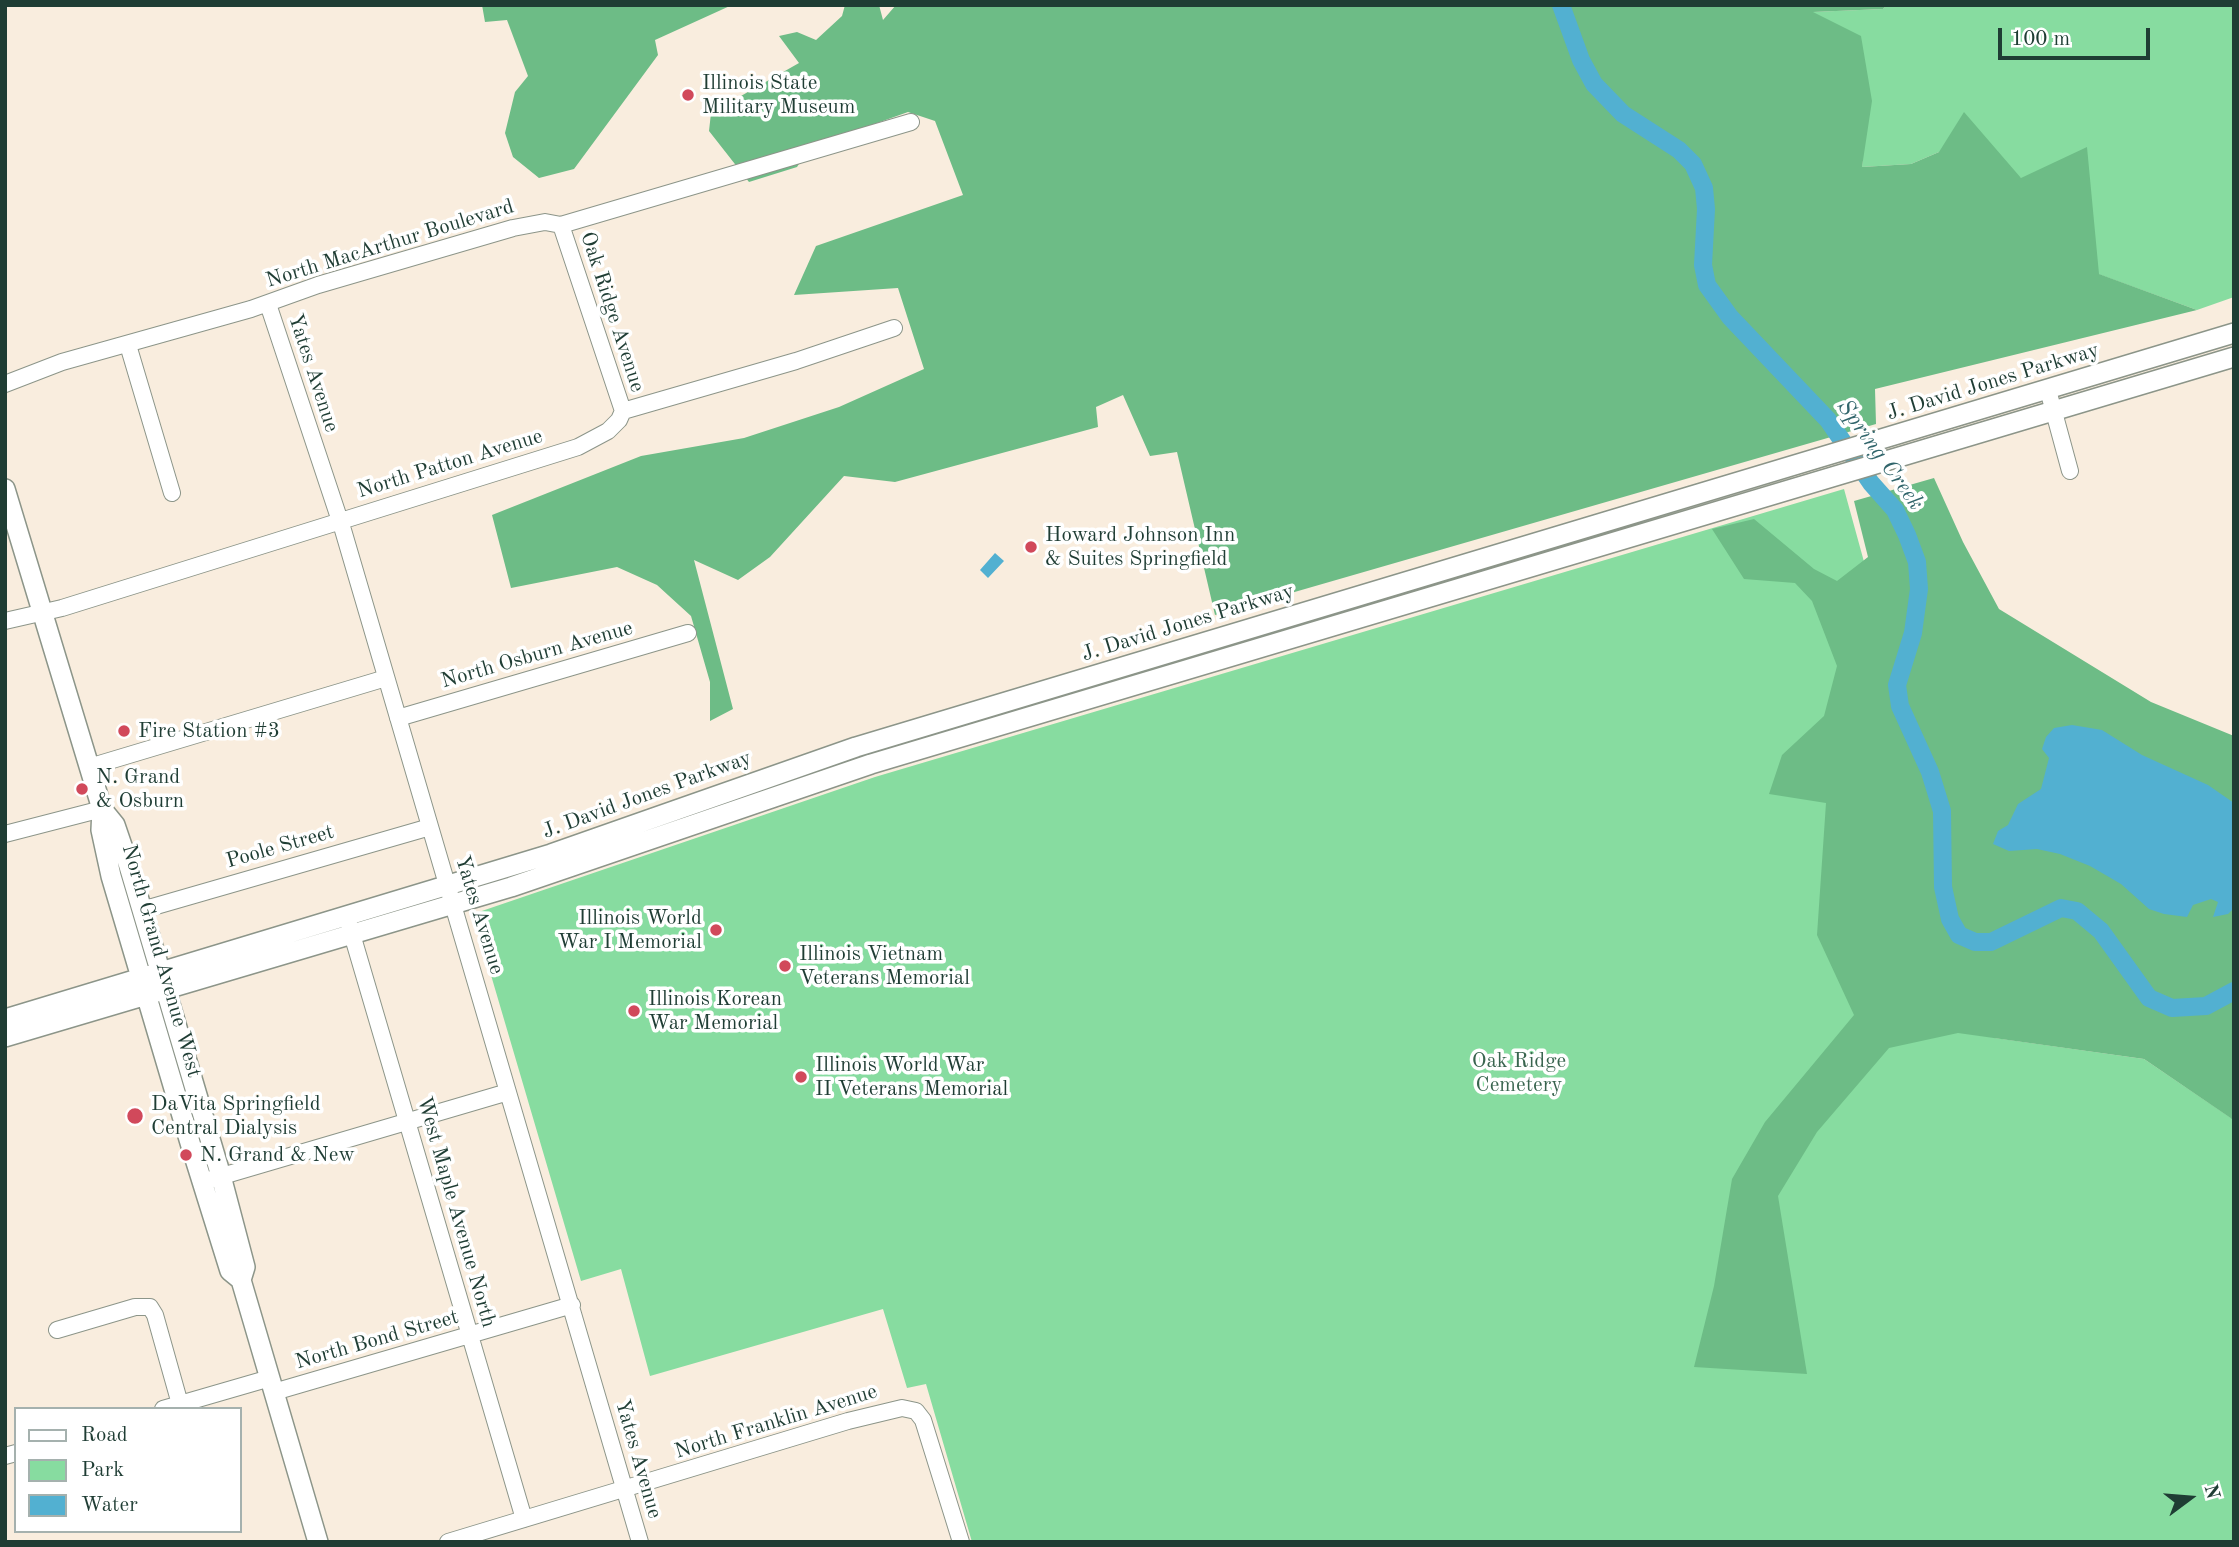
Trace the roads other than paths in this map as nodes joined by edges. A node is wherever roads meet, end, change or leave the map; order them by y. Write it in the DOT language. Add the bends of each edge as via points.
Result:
graph roads {
  1 [pos="911,122"];
  2 [pos="561,225"];
  3 [pos="268,303"];
  4 [pos="894,328"];
  5 [pos="2228,335"];
  6 [pos="128,345"];
  7 [pos="2231,358"];
  8 [pos="5,384"];
  9 [pos="2048,390"];
  10 [pos="2053,410"];
  11 [pos="623,411"];
  12 [pos="2070,471"];
  13 [pos="5,489"];
  14 [pos="172,493"];
  15 [pos="339,520"];
  16 [pos="43,612"];
  17 [pos="5,621"];
  18 [pos="688,633"];
  19 [pos="386,677"];
  20 [pos="398,718"];
  21 [pos="89,767"];
  22 [pos="102,808"];
  23 [pos="430,827"];
  24 [pos="5,834"];
  25 [pos="451,895"];
  26 [pos="142,910"];
  27 [pos="350,925"];
  28 [pos="129,932"];
  29 [pos="149,933"];
  30 [pos="205,968"];
  31 [pos="154,984"];
  32 [pos="100,989"];
  33 [pos="113,1006"];
  34 [pos="5,1018"];
  35 [pos="177,1030"];
  36 [pos="5,1037"];
  37 [pos="163,1048"];
  38 [pos="508,1092"];
  39 [pos="408,1121"];
  40 [pos="221,1176"];
  41 [pos="202,1182"];
  42 [pos="241,1280"];
  43 [pos="572,1305"];
  44 [pos="57,1330"];
  45 [pos="470,1334"];
  46 [pos="272,1385"];
  47 [pos="180,1404"];
  48 [pos="170,1407"];
  49 [pos="624,1489"];
  50 [pos="524,1519"];
  51 [pos="318,1542"];
  52 [pos="448,1542"];
  53 [pos="640,1542"];
  54 [pos="961,1542"];
  1 -- 2 [label="street, North MacArthur Boulevard"];
  2 -- 3 [label="street, North MacArthur Boulevard" via="545,222 513,228"];
  2 -- 11 [label="street, Oak Ridge Avenue"];
  3 -- 6 [label="street, North MacArthur Boulevard"];
  3 -- 15 [label="street, Yates Avenue"];
  4 -- 11 [label="street"];
  5 -- 9 [label="main road, J. David Jones Parkway"];
  6 -- 8 [label="street, North MacArthur Boulevard" via="62,362"];
  6 -- 14 [label="street"];
  7 -- 10 [label="main road, J. David Jones Parkway"];
  9 -- 10 [label="street"];
  9 -- 25 [label="main road, J. David Jones Parkway" via="856,747"];
  10 -- 12 [label="street"];
  10 -- 25 [label="main road, J. David Jones Parkway" via="872,764 577,866"];
  11 -- 15 [label="street, North Patton Avenue" via="608,432 578,447"];
  13 -- 16 [label="main road, North Grand Avenue West"];
  15 -- 16 [label="street, North Patton Avenue"];
  15 -- 19 [label="street, Yates Avenue"];
  16 -- 17 [label="street, North Patton Avenue"];
  16 -- 21 [label="main road, North Grand Avenue West"];
  18 -- 20 [label="street, North Osburn Avenue"];
  19 -- 20 [label="street, Yates Avenue"];
  19 -- 21 [label="street"];
  20 -- 23 [label="street, Yates Avenue"];
  21 -- 22 [label="main road, North Grand Avenue West"];
  22 -- 24 [label="street"];
  22 -- 26 [label="main road, North Grand Avenue West" via="115,825"];
  22 -- 28 [label="main road, North Grand Avenue West" via="106,853"];
  23 -- 25 [label="street, Yates Avenue"];
  23 -- 26 [label="street, Poole Street"];
  25 -- 27 [label="main road, J. David Jones Parkway"];
  25 -- 38 [label="street, Yates Avenue"];
  26 -- 29 [label="main road, North Grand Avenue West"];
  27 -- 30 [label="main road, J. David Jones Parkway"];
  27 -- 39 [label="street, West Maple Avenue North"];
  28 -- 31 [label="main road, North Grand Avenue West"];
  28 -- 32 [label="main road" via="122,967"];
  29 -- 30 [label="main road" via="169,953"];
  29 -- 31 [label="main road, North Grand Avenue West"];
  30 -- 31 [label="main road, J. David Jones Parkway"];
  30 -- 35 [label="main road" via="185,1001"];
  31 -- 32 [label="main road"];
  31 -- 33 [label="main road"];
  31 -- 35 [label="main road, North Grand Avenue West"];
  31 -- 37 [label="main road, North Grand Avenue West"];
  32 -- 34 [label="main road"];
  33 -- 36 [label="main road"];
  33 -- 37 [label="main road" via="146,1021"];
  35 -- 40 [label="main road, North Grand Avenue West"];
  37 -- 41 [label="main road, North Grand Avenue West"];
  38 -- 39 [label="street"];
  38 -- 43 [label="street, Yates Avenue"];
  39 -- 40 [label="street"];
  39 -- 45 [label="street, West Maple Avenue North"];
  40 -- 41 [label="street"];
  40 -- 42 [label="main road, North Grand Avenue West" via="245,1267"];
  41 -- 42 [label="main road, North Grand Avenue West" via="230,1271"];
  42 -- 46 [label="main road, North Grand Avenue West"];
  43 -- 45 [label="street, North Bond Street"];
  43 -- 49 [label="street, Yates Avenue"];
  44 -- 47 [label="street" via="135,1307 150,1307"];
  45 -- 46 [label="street, North Bond Street"];
  45 -- 50 [label="street, West Maple Avenue North"];
  46 -- 47 [label="street, North Bond Street"];
  46 -- 51 [label="main road, North Grand Avenue West"];
  47 -- 48 [label="street, North Bond Street"];
  49 -- 50 [label="street, North Franklin Avenue"];
  49 -- 53 [label="street, Yates Avenue"];
  49 -- 54 [label="street, North Franklin Avenue" via="902,1408 916,1411 923,1420"];
  50 -- 52 [label="street, North Franklin Avenue"];
}
